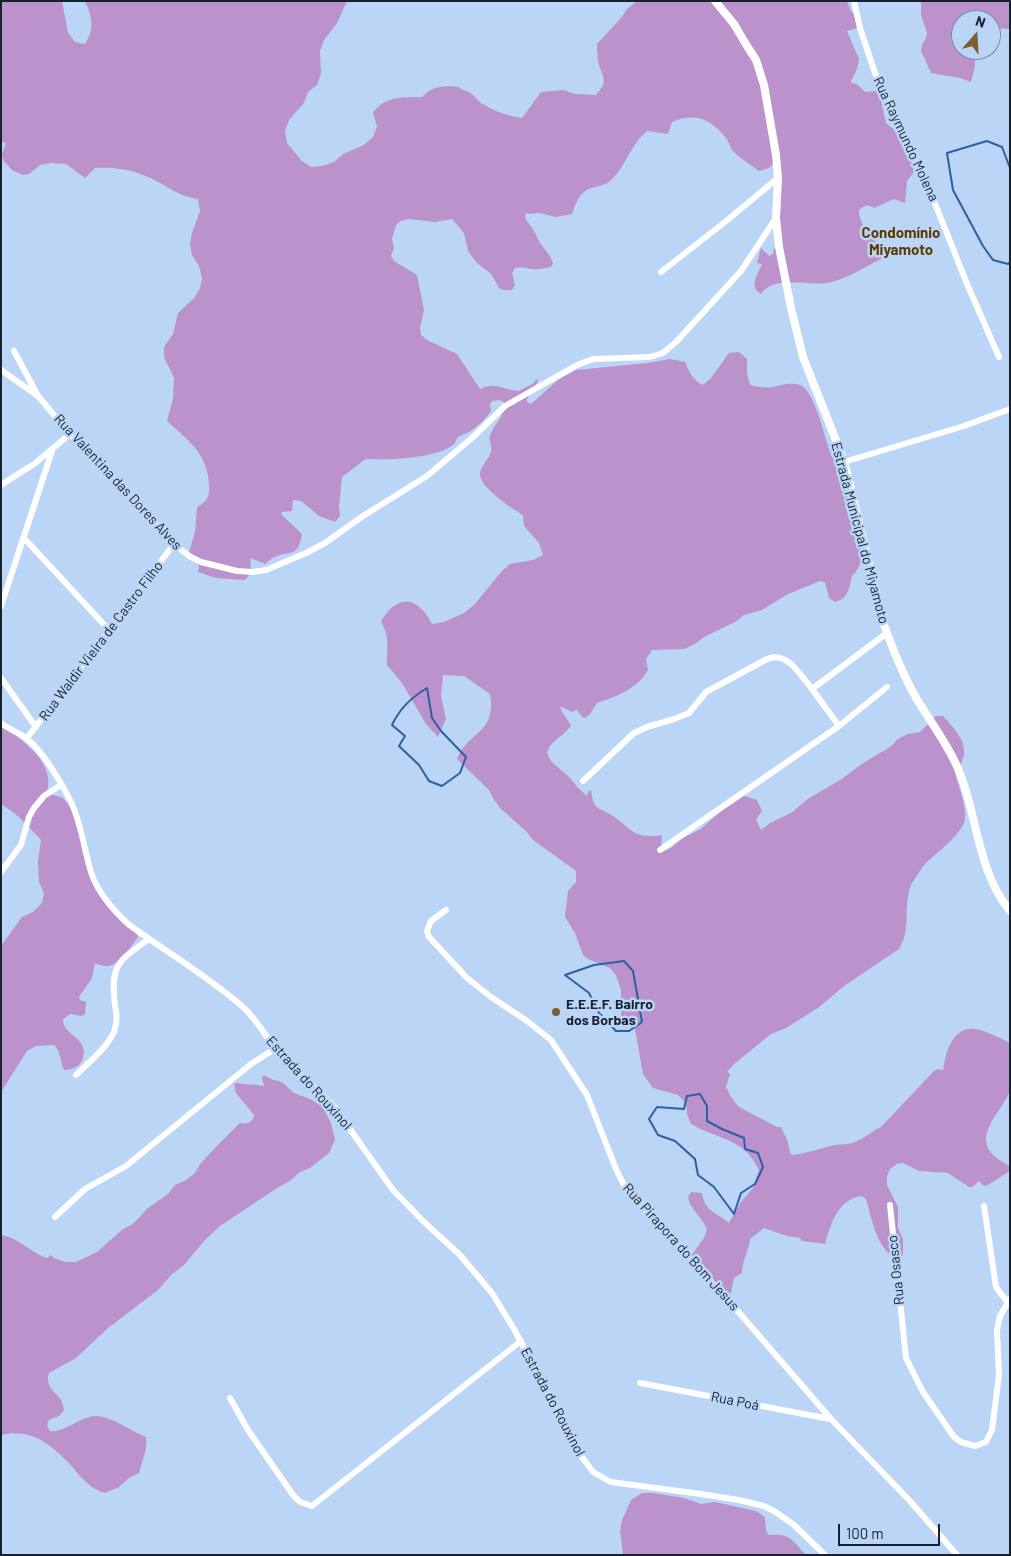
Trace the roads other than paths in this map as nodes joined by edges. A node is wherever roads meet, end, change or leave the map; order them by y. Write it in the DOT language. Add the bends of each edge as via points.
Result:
graph roads {
  1 [pos="715,1"];
  2 [pos="854,1"];
  3 [pos="778,178"];
  4 [pos="776,218"];
  5 [pos="661,272"];
  6 [pos="14,352"];
  7 [pos="999,357"];
  8 [pos="1,370"];
  9 [pos="38,396"];
  10 [pos="1010,409"];
  11 [pos="70,434"];
  12 [pos="52,451"];
  13 [pos="844,462"];
  14 [pos="1,485"];
  15 [pos="24,538"];
  16 [pos="174,544"];
  17 [pos="1,606"];
  18 [pos="109,630"];
  19 [pos="887,632"];
  20 [pos="1,678"];
  21 [pos="886,687"];
  22 [pos="812,689"];
  23 [pos="1,723"];
  24 [pos="839,726"];
  25 [pos="36,727"];
  26 [pos="27,738"];
  27 [pos="583,781"];
  28 [pos="61,785"];
  29 [pos="660,850"];
  30 [pos="1,872"];
  31 [pos="446,910"];
  32 [pos="1010,911"];
  33 [pos="149,939"];
  34 [pos="276,1048"];
  35 [pos="76,1075"];
  36 [pos="890,1205"];
  37 [pos="984,1206"];
  38 [pos="55,1217"];
  39 [pos="1009,1300"];
  40 [pos="521,1341"];
  41 [pos="640,1383"];
  42 [pos="230,1398"];
  43 [pos="830,1419"];
  44 [pos="825,1555"];
  45 [pos="957,1555"];
  1 -- 3 [label="street, Estrada Municipal do Miyamoto" via="756,60 772,128"];
  2 -- 7 [label="street, Rua Raymundo Molena" via="875,73 934,201"];
  3 -- 4 [label="street, Estrada Municipal do Miyamoto"];
  3 -- 5 [label="street"];
  4 -- 13 [label="street, Estrada Municipal do Miyamoto" via="779,247 803,357"];
  4 -- 16 [label="street, Rua Valentina das Dores Alves" via="742,271 663,353 650,357 593,359 577,364 536,387 505,406 427,476 325,543 266,570 253,572 201,562"];
  6 -- 9 [label="street"];
  8 -- 9 [label="street, Rua Valentina das Dores Alves"];
  9 -- 11 [label="street, Rua Valentina das Dores Alves"];
  10 -- 13 [label="street"];
  11 -- 12 [label="street"];
  11 -- 16 [label="street, Rua Valentina das Dores Alves"];
  12 -- 14 [label="street"];
  12 -- 15 [label="street"];
  13 -- 19 [label="street, Estrada Municipal do Miyamoto"];
  15 -- 17 [label="street"];
  15 -- 18 [label="street"];
  16 -- 18 [label="street, Rua Waldir Vieira de Castro Filho"];
  18 -- 25 [label="street, Rua Waldir Vieira de Castro Filho"];
  19 -- 22 [label="street"];
  19 -- 32 [label="street, Estrada Municipal do Miyamoto" via="914,695 954,761 966,792 986,869"];
  20 -- 25 [label="street"];
  21 -- 24 [label="street"];
  22 -- 24 [label="street"];
  22 -- 27 [label="street" via="784,658 773,657 706,692 689,713 634,733"];
  23 -- 26 [label="street, Estrada do Rouxinol"];
  24 -- 29 [label="street"];
  25 -- 26 [label="street, Rua Waldir Vieira de Castro Filho"];
  26 -- 28 [label="street, Estrada do Rouxinol"];
  28 -- 30 [label="street" via="44,796 34,808 20,845"];
  28 -- 33 [label="street, Estrada do Rouxinol" via="77,816 98,887 118,916"];
  31 -- 43 [label="street, Rua Pirapora do Bom Jesus" via="432,921 427,932 429,937 467,978 551,1040 587,1095 624,1185"];
  33 -- 34 [label="street, Estrada do Rouxinol" via="234,1000 252,1016"];
  33 -- 35 [label="street" via="118,965 113,982 114,1031 100,1052"];
  34 -- 38 [label="street" via="251,1064 126,1166 85,1189"];
  34 -- 40 [label="street, Estrada do Rouxinol" via="335,1108 394,1190 483,1282"];
  36 -- 39 [label="street, Rua Osasco" via="906,1358 954,1437 975,1446 986,1442 992,1430 999,1375 997,1330"];
  37 -- 39 [label="street" via="996,1286"];
  40 -- 42 [label="street" via="312,1506 300,1502 293,1494 248,1430"];
  40 -- 44 [label="street, Estrada do Rouxinol" via="593,1472 611,1482 764,1506 794,1525"];
  41 -- 43 [label="street, Rua Poá"];
  43 -- 45 [label="street, Rua Pirapora do Bom Jesus" via="910,1501"];
}
